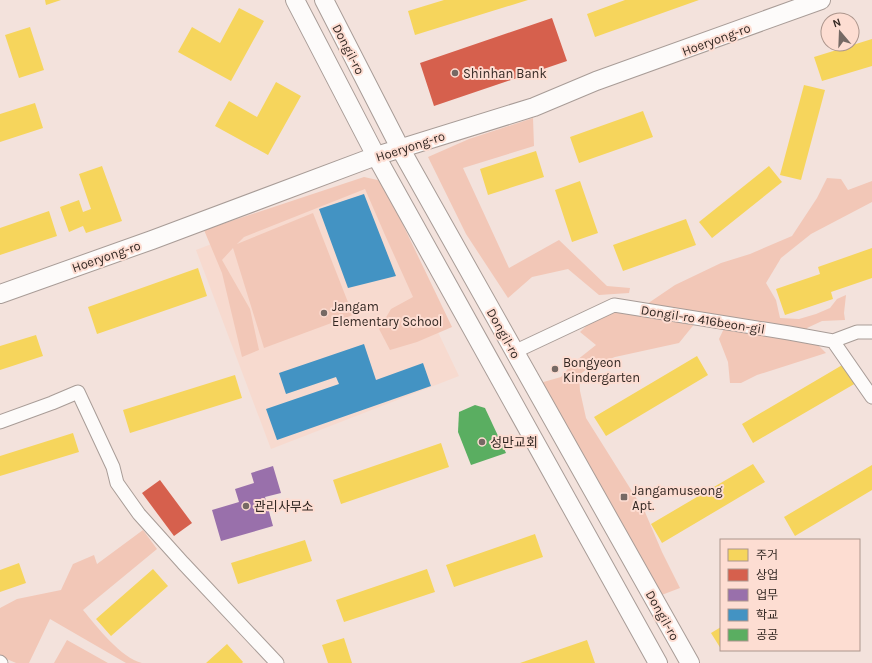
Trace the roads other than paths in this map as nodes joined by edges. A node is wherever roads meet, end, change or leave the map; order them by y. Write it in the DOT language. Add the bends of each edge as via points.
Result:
graph roads {
  1 [pos="295,0"];
  2 [pos="324,0"];
  3 [pos="821,0"];
  4 [pos="400,148"];
  5 [pos="376,156"];
  6 [pos="0,294"];
  7 [pos="872,332"];
  8 [pos="833,341"];
  9 [pos="514,352"];
  10 [pos="872,397"];
  11 [pos="0,422"];
  12 [pos="277,663"];
  13 [pos="658,663"];
  14 [pos="690,663"];
  1 -- 5 [label="street, Dongil-ro"];
  2 -- 4 [label="street, Dongil-ro"];
  3 -- 4 [label="street, Hoeryong-ro" via="596,81 534,107"];
  4 -- 5 [label="street, Hoeryong-ro"];
  4 -- 9 [label="street, Dongil-ro"];
  5 -- 6 [label="street, Hoeryong-ro"];
  5 -- 13 [label="street, Dongil-ro"];
  7 -- 8 [label="street" via="857,332"];
  8 -- 9 [label="street, Dongil-ro 416beon-gil" via="614,305"];
  8 -- 10 [label="street"];
  9 -- 14 [label="street, Dongil-ro"];
  11 -- 12 [label="street" via="78,392 114,467 117,483 139,514"];
}
